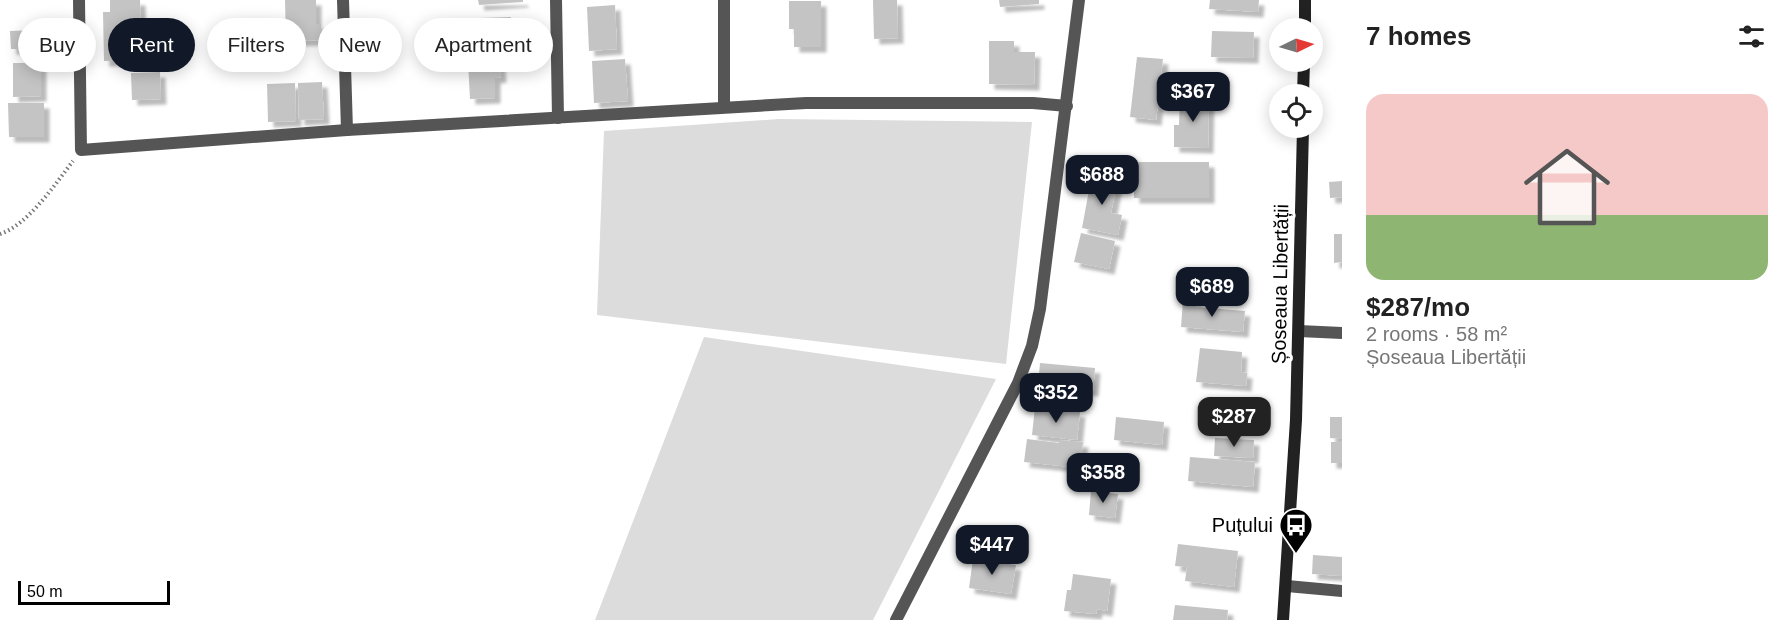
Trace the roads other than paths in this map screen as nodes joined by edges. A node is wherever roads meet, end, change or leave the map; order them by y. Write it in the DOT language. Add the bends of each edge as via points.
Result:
graph roads {
  1 [pos="79,0"];
  2 [pos="343,0"];
  3 [pos="556,0"];
  4 [pos="724,0"];
  5 [pos="1079,0"];
  6 [pos="1305,0"];
  7 [pos="1305,18"];
  8 [pos="1067,106"];
  9 [pos="724,107"];
  10 [pos="558,118"];
  11 [pos="346,130"];
  12 [pos="1303,138"];
  13 [pos="1299,331"];
  14 [pos="1342,333"];
  15 [pos="1287,586"];
  16 [pos="1342,591"];
  17 [pos="896,620"];
  18 [pos="1284,620"];
  1 -- 11 [label="street" via="81,150"];
  2 -- 11 [label="street"];
  3 -- 10 [label="street"];
  4 -- 9 [label="street"];
  5 -- 8 [label="street"];
  6 -- 7 [label="main road"];
  8 -- 9 [label="street" via="806,103"];
  8 -- 17 [label="street" via="1032,346 1018,383"];
  9 -- 10 [label="street"];
  10 -- 11 [label="street"];
  12 -- 13 [label="main road, Șoseaua Libertății"];
  13 -- 14 [label="street"];
  13 -- 15 [label="main road, Șoseaua Libertății"];
  15 -- 16 [label="street"];
  15 -- 18 [label="main road, Șoseaua Libertății"];
}
